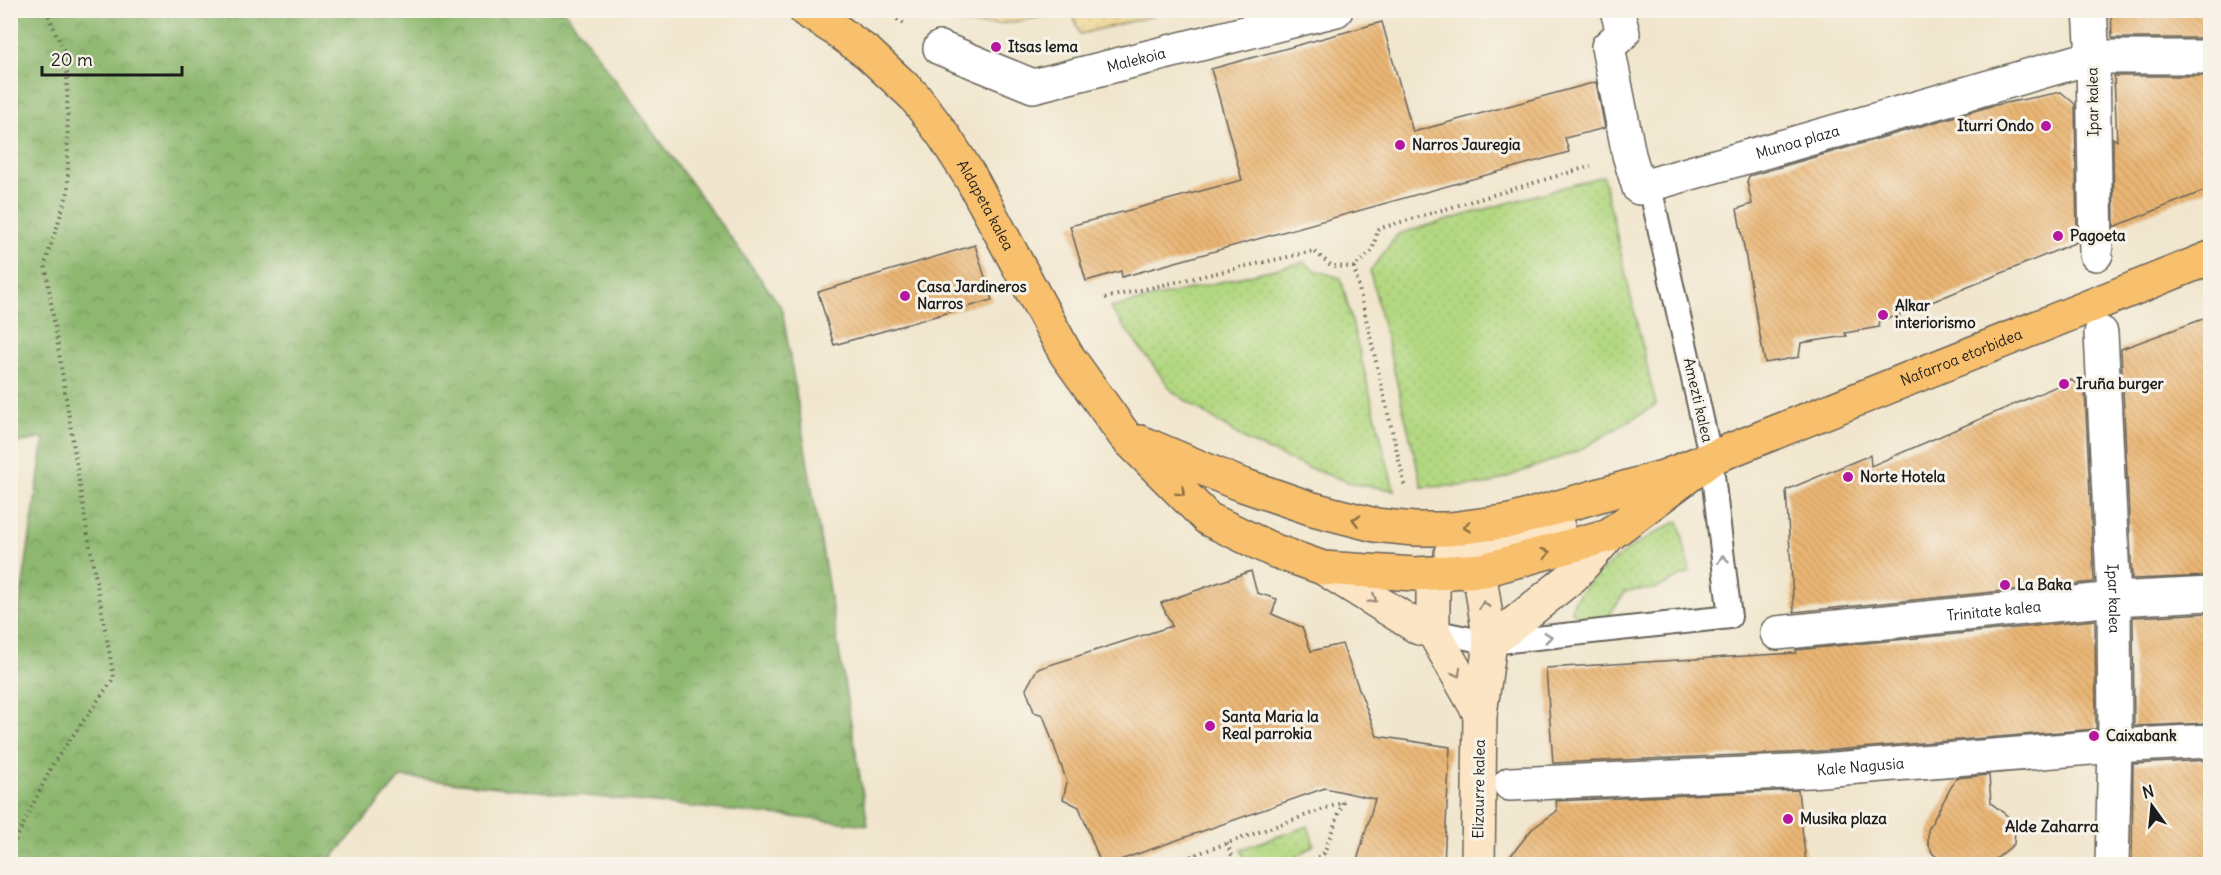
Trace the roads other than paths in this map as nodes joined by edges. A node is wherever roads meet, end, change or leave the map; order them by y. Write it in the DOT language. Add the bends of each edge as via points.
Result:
graph roads {
  1 [pos="805,10"];
  2 [pos="1336,10"];
  3 [pos="1617,10"];
  4 [pos="2090,10"];
  5 [pos="939,48"];
  6 [pos="2092,57"];
  7 [pos="2211,57"];
  8 [pos="1650,187"];
  9 [pos="2096,254"];
  10 [pos="2211,258"];
  11 [pos="2101,333"];
  12 [pos="1125,436"];
  13 [pos="1711,459"];
  14 [pos="1666,476"];
  15 [pos="1414,529"];
  16 [pos="1609,535"];
  17 [pos="1323,568"];
  18 [pos="1456,568"];
  19 [pos="2211,594"];
  20 [pos="2114,599"];
  21 [pos="1433,631"];
  22 [pos="1777,633"];
  23 [pos="1490,643"];
  24 [pos="1480,714"];
  25 [pos="2211,741"];
  26 [pos="2115,746"];
  27 [pos="1510,784"];
  28 [pos="1478,864"];
  29 [pos="2112,864"];
  1 -- 12 [label="highway, Aldapeta kalea" via="869,54 914,96 971,178 1066,354"];
  2 -- 5 [label="street, Malekoia" via="1033,86"];
  3 -- 6 [label="street, Munoa plaza" via="1623,33 1608,47 1639,188"];
  4 -- 6 [label="street"];
  6 -- 7 [label="street"];
  6 -- 9 [label="street, Ipar kalea"];
  8 -- 13 [label="lane, Amezti kalea"];
  10 -- 13 [label="highway, Nafarroa etorbidea"];
  11 -- 20 [label="street, Ipar kalea"];
  15 -- 12 [label="highway, one-way" via="1375,525 1313,509 1236,483"];
  12 -- 17 [label="highway, Aldapeta kalea, one-way" via="1208,519 1275,551"];
  13 -- 14 [label="highway"];
  13 -- 16 [label="highway"];
  23 -- 13 [label="lane, Amezti kalea, one-way" via="1730,617"];
  14 -- 15 [label="highway, one-way" via="1510,520 1450,529"];
  14 -- 18 [label="main road" via="1607,509 1481,548"];
  15 -- 18 [label="main road" via="1448,551"];
  18 -- 16 [label="highway, Aldapeta kalea, one-way" via="1484,570"];
  16 -- 23 [label="main road" via="1572,577"];
  17 -- 18 [label="highway, Aldapeta kalea" via="1415,574"];
  17 -- 21 [label="main road, one-way" via="1419,628"];
  18 -- 21 [label="main road" via="1433,586"];
  23 -- 18 [label="main road, Elizaurre kalea, one-way" via="1481,583"];
  19 -- 20 [label="street, Trinitate kalea"];
  20 -- 22 [label="street, Trinitate kalea"];
  20 -- 26 [label="street, Ipar kalea"];
  21 -- 23 [label="lane"];
  21 -- 24 [label="main road, one-way"];
  23 -- 24 [label="main road, Elizaurre kalea"];
  24 -- 28 [label="main road, Elizaurre kalea"];
  25 -- 26 [label="street, Kale Nagusia"];
  26 -- 27 [label="street, Kale Nagusia" via="1810,771"];
  26 -- 29 [label="street, Ipar kalea"];
}
